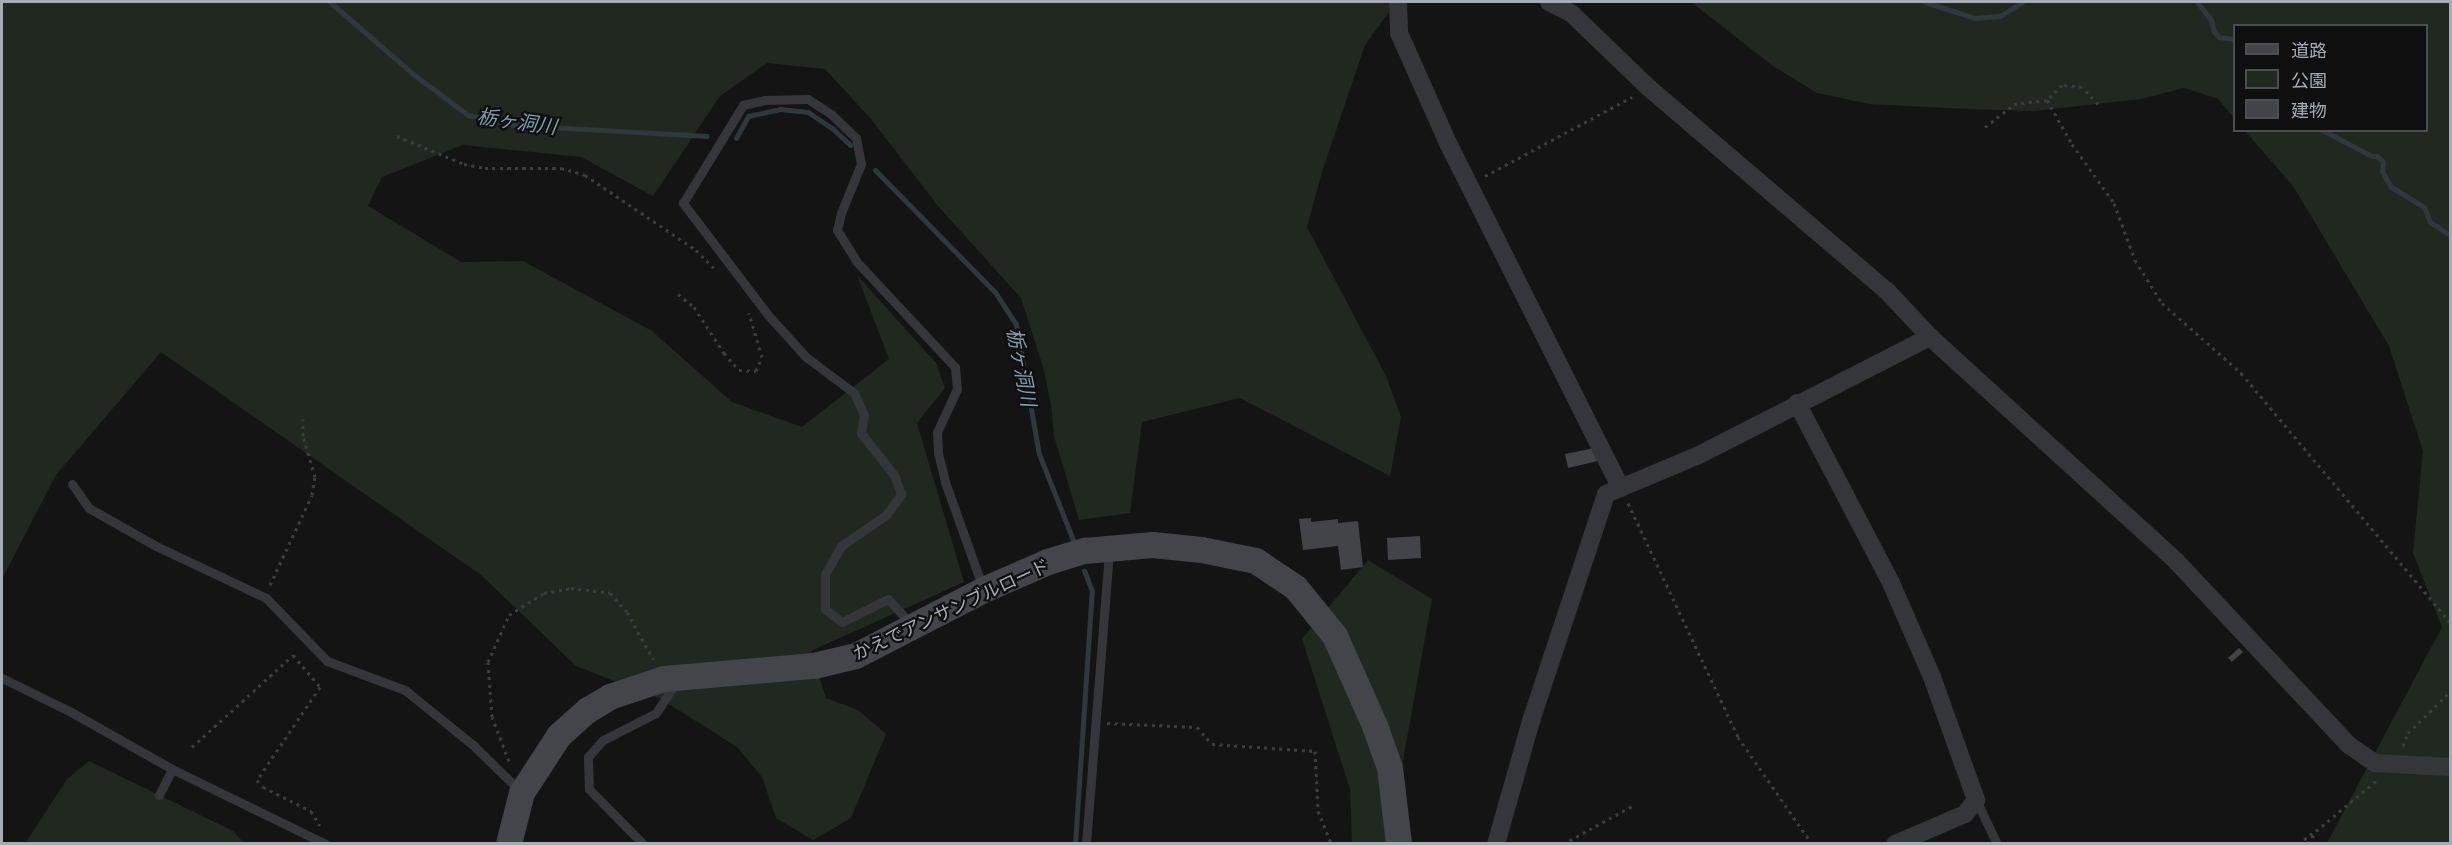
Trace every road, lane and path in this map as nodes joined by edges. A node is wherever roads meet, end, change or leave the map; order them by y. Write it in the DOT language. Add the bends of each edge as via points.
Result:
graph roads {
  1 [pos="1398,2"];
  2 [pos="1550,2"];
  3 [pos="1649,88"];
  4 [pos="2047,100"];
  5 [pos="2098,104"];
  6 [pos="1985,127"];
  7 [pos="397,136"];
  8 [pos="1470,184"];
  9 [pos="718,272"];
  10 [pos="678,294"];
  11 [pos="745,305"];
  12 [pos="1930,337"];
  13 [pos="1797,403"];
  14 [pos="303,419"];
  15 [pos="72,484"];
  16 [pos="1621,488"];
  17 [pos="1109,548"];
  18 [pos="984,590"];
  19 [pos="266,598"];
  20 [pos="2451,622"];
  21 [pos="914,627"];
  22 [pos="2,678"];
  23 [pos="671,679"];
  24 [pos="2451,692"];
  25 [pos="1095,722"];
  26 [pos="192,747"];
  27 [pos="2397,763"];
  28 [pos="2451,767"];
  29 [pos="172,769"];
  30 [pos="522,793"];
  31 [pos="159,795"];
  32 [pos="1976,800"];
  33 [pos="1632,806"];
  34 [pos="320,827"];
  35 [pos="2316,831"];
  36 [pos="326,843"];
  37 [pos="509,843"];
  38 [pos="642,843"];
  39 [pos="1086,843"];
  40 [pos="1331,843"];
  41 [pos="1400,843"];
  42 [pos="1496,843"];
  43 [pos="1563,843"];
  44 [pos="1812,843"];
  45 [pos="1895,843"];
  46 [pos="1997,843"];
  47 [pos="2298,843"];
  48 [pos="2308,843"];
  1 -- 8 [label="street" via="1399,33"];
  2 -- 3 [label="street" via="1571,13"];
  3 -- 8 [label="path"];
  3 -- 12 [label="street" via="1887,291"];
  4 -- 5 [label="path" via="2062,85 2082,87"];
  4 -- 6 [label="path" via="2014,104"];
  4 -- 20 [label="path" via="2072,144 2114,203 2135,260 2162,303 2241,373"];
  7 -- 9 [label="path" via="464,164 485,168 561,168 585,175 696,250"];
  8 -- 16 [label="street"];
  10 -- 11 [label="path" via="694,307 739,370 756,371 762,357"];
  12 -- 13 [label="street"];
  12 -- 27 [label="street" via="2176,561 2349,745 2375,763"];
  13 -- 16 [label="street" via="1697,456"];
  13 -- 32 [label="street" via="1891,583 1932,677"];
  14 -- 19 [label="path" via="303,436 315,477 312,495 272,575"];
  15 -- 19 [label="lane" via="89,508 156,546"];
  16 -- 42 [label="street" via="1606,494 1531,721"];
  16 -- 44 [label="path" via="1738,737"];
  17 -- 18 [label="street, かえでアンサンブルロード" via="1048,562"];
  17 -- 25 [label="lane"];
  17 -- 41 [label="street, かえでアンサンブルロード" via="1153,545 1256,561 1296,588 1335,636 1375,726 1390,768"];
  18 -- 21 [label="street, かえでアンサンブルロード"];
  18 -- 21 [label="lane" via="938,453 937,432 957,389 955,367 856,261 837,230 861,164 856,138 808,99 764,100 743,105 682,203 776,324 806,357 854,393 864,415 861,433 894,475 901,494 886,515 841,546 825,574 825,609 842,622 888,599"];
  19 -- 30 [label="lane" via="327,661 405,690 473,745"];
  21 -- 23 [label="street, かえでアンサンブルロード" via="856,656 814,666"];
  22 -- 29 [label="lane"];
  23 -- 30 [label="street, かえでアンサンブルロード" via="610,697 587,711 559,736"];
  23 -- 30 [label="path" via="610,593 571,588 544,593 509,615 488,662 492,717"];
  23 -- 38 [label="lane" via="656,713 603,740 588,757 589,789"];
  24 -- 27 [label="path" via="2408,733"];
  25 -- 39 [label="lane"];
  25 -- 40 [label="path" via="1197,727 1212,744 1315,751 1318,811"];
  26 -- 34 [label="path" via="294,655 320,687 257,780 262,787 311,812"];
  27 -- 28 [label="street"];
  27 -- 35 [label="path"];
  29 -- 31 [label="lane"];
  29 -- 36 [label="lane"];
  30 -- 37 [label="street, かえでアンサンブルロード"];
  32 -- 45 [label="street" via="1965,813"];
  32 -- 46 [label="lane"];
  33 -- 43 [label="path"];
  35 -- 47 [label="path"];
  35 -- 48 [label="path"];
}
